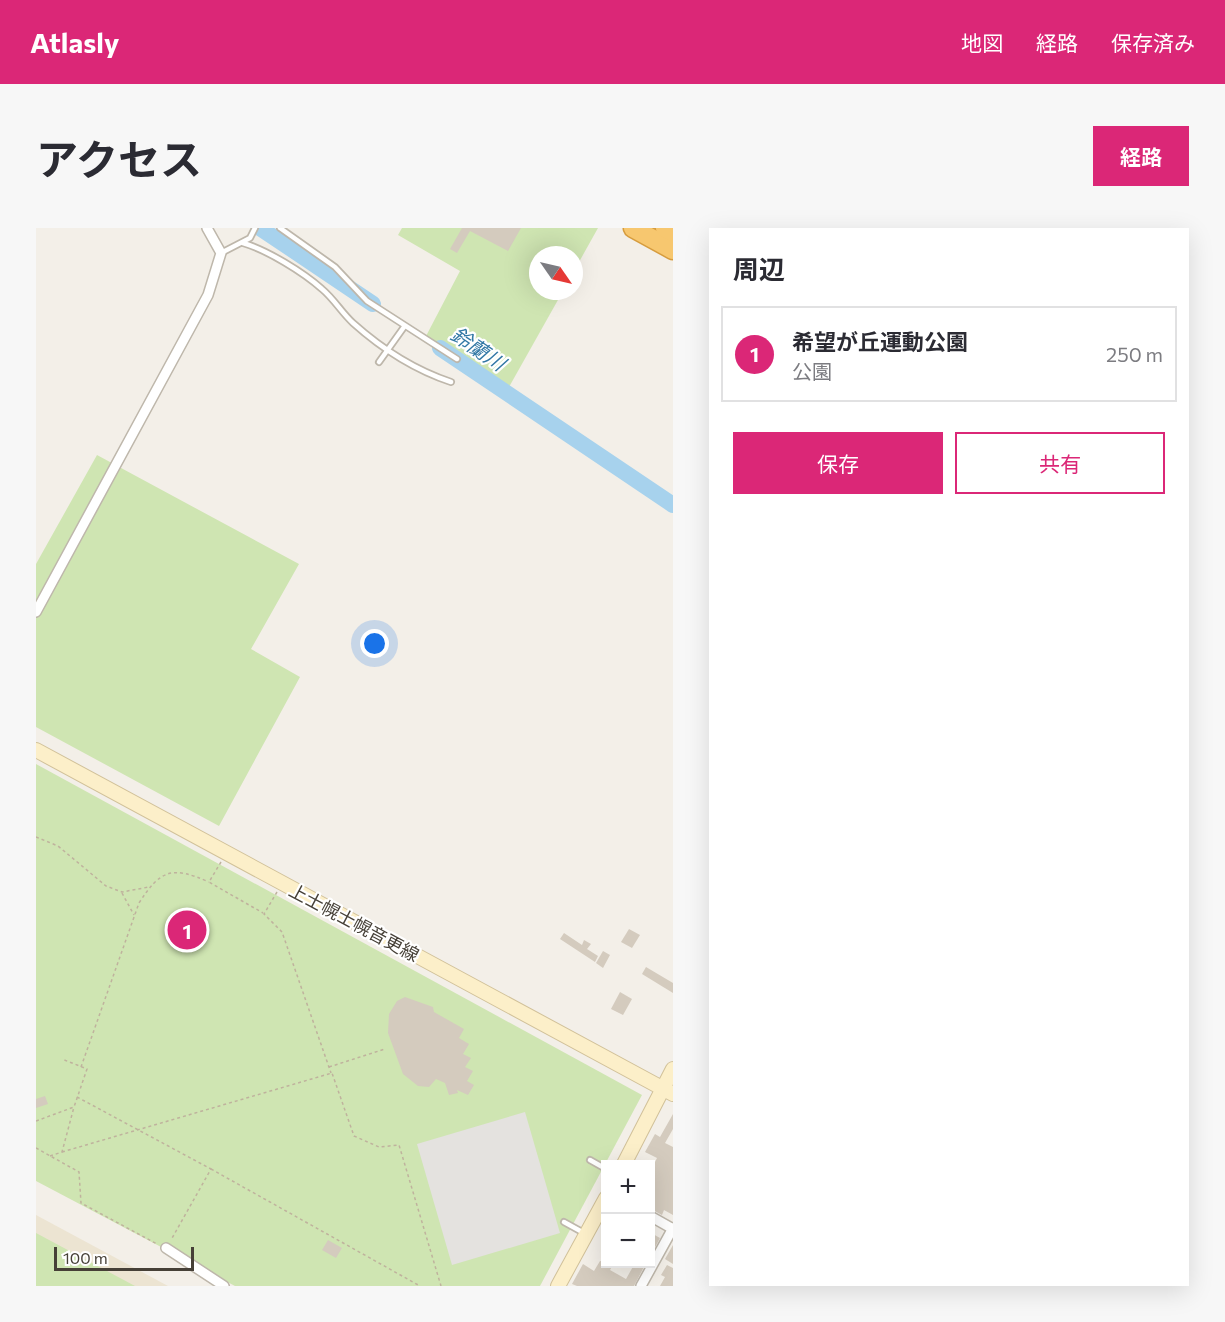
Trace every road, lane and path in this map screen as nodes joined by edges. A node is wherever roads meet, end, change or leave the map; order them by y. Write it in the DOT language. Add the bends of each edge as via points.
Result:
graph roads {
  1 [pos="207,228"];
  2 [pos="255,228"];
  3 [pos="280,228"];
  4 [pos="633,228"];
  5 [pos="665,228"];
  6 [pos="673,232"];
  7 [pos="243,243"];
  8 [pos="673,250"];
  9 [pos="221,253"];
  10 [pos="404,327"];
  11 [pos="388,350"];
  12 [pos="457,359"];
  13 [pos="379,362"];
  14 [pos="452,382"];
  15 [pos="36,612"];
  16 [pos="36,750"];
  17 [pos="36,837"];
  18 [pos="226,854"];
  19 [pos="209,882"];
  20 [pos="282,884"];
  21 [pos="150,886"];
  22 [pos="122,892"];
  23 [pos="264,914"];
  24 [pos="134,916"];
  25 [pos="385,1049"];
  26 [pos="62,1059"];
  27 [pos="329,1066"];
  28 [pos="81,1067"];
  29 [pos="673,1070"];
  30 [pos="332,1073"];
  31 [pos="668,1091"];
  32 [pos="77,1097"];
  33 [pos="74,1107"];
  34 [pos="36,1121"];
  35 [pos="140,1130"];
  36 [pos="36,1148"];
  37 [pos="62,1152"];
  38 [pos="50,1156"];
  39 [pos="590,1160"];
  40 [pos="626,1160"];
  41 [pos="601,1166"];
  42 [pos="212,1169"];
  43 [pos="601,1207"];
  44 [pos="655,1218"];
  45 [pos="564,1222"];
  46 [pos="673,1228"];
  47 [pos="586,1234"];
  48 [pos="166,1248"];
  49 [pos="645,1285"];
  50 [pos="224,1286"];
  51 [pos="420,1286"];
  52 [pos="441,1286"];
  53 [pos="558,1286"];
  1 -- 9 [label="street"];
  2 -- 7 [label="lane"];
  3 -- 10 [label="lane" via="335,267 367,301"];
  4 -- 8 [label="highway"];
  5 -- 6 [label="highway"];
  7 -- 9 [label="lane"];
  7 -- 11 [label="lane" via="259,248 322,289 353,323"];
  9 -- 15 [label="street" via="208,295"];
  10 -- 11 [label="lane"];
  10 -- 12 [label="lane"];
  11 -- 13 [label="lane"];
  11 -- 14 [label="lane" via="431,375"];
  16 -- 18 [label="main road, 上士幌士幌音更線"];
  17 -- 22 [label="path" via="58,846 99,881"];
  18 -- 19 [label="path"];
  18 -- 20 [label="main road, 上士幌士幌音更線"];
  19 -- 21 [label="path" via="188,873 170,872"];
  19 -- 23 [label="path"];
  20 -- 23 [label="path"];
  20 -- 31 [label="main road, 上士幌士幌音更線"];
  21 -- 22 [label="path"];
  21 -- 24 [label="path"];
  22 -- 24 [label="path"];
  23 -- 27 [label="path" via="282,932"];
  24 -- 28 [label="path"];
  25 -- 27 [label="path"];
  26 -- 28 [label="path"];
  27 -- 30 [label="path"];
  28 -- 32 [label="path" via="87,1069"];
  29 -- 31 [label="main road"];
  30 -- 35 [label="path"];
  30 -- 52 [label="path" via="354,1136 379,1146 399,1145"];
  31 -- 40 [label="main road"];
  32 -- 33 [label="path"];
  32 -- 35 [label="path"];
  33 -- 34 [label="path"];
  33 -- 37 [label="path"];
  35 -- 37 [label="path"];
  35 -- 42 [label="path"];
  36 -- 38 [label="path"];
  37 -- 38 [label="path"];
  38 -- 48 [label="path" via="79,1172 81,1203"];
  39 -- 41 [label="lane"];
  42 -- 48 [label="path"];
  42 -- 51 [label="path"];
  43 -- 47 [label="main road"];
  44 -- 46 [label="street"];
  45 -- 47 [label="lane"];
  46 -- 49 [label="street"];
  47 -- 53 [label="main road"];
  48 -- 50 [label="street"];
}
